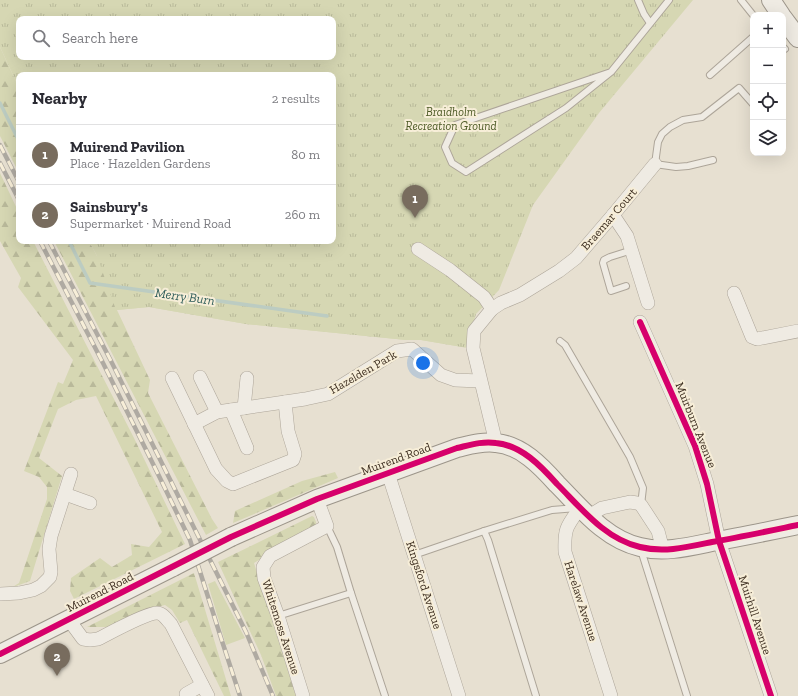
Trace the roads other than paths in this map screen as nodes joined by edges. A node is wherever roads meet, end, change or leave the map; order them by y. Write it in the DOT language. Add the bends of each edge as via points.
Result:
graph roads {
  1 [pos="638,0"];
  2 [pos="669,0"];
  3 [pos="741,0"];
  4 [pos="771,0"];
  5 [pos="751,12"];
  6 [pos="779,12"];
  7 [pos="650,23"];
  8 [pos="786,32"];
  9 [pos="750,40"];
  10 [pos="789,45"];
  11 [pos="611,72"];
  12 [pos="710,75"];
  13 [pos="750,101"];
  14 [pos="713,160"];
  15 [pos="655,164"];
  16 [pos="614,215"];
  17 [pos="418,249"];
  18 [pos="632,250"];
  19 [pos="626,286"];
  20 [pos="734,293"];
  21 [pos="648,303"];
  22 [pos="492,309"];
  23 [pos="640,322"];
  24 [pos="798,331"];
  25 [pos="560,341"];
  26 [pos="200,377"];
  27 [pos="172,378"];
  28 [pos="247,378"];
  29 [pos="480,381"];
  30 [pos="285,402"];
  31 [pos="237,409"];
  32 [pos="217,412"];
  33 [pos="194,424"];
  34 [pos="496,443"];
  35 [pos="247,448"];
  36 [pos="388,473"];
  37 [pos="71,474"];
  38 [pos="65,494"];
  39 [pos="317,499"];
  40 [pos="90,503"];
  41 [pos="641,505"];
  42 [pos="585,512"];
  43 [pos="798,525"];
  44 [pos="327,526"];
  45 [pos="484,531"];
  46 [pos="719,541"];
  47 [pos="640,547"];
  48 [pos="663,550"];
  49 [pos="414,555"];
  50 [pos="351,593"];
  51 [pos="0,594"];
  52 [pos="278,616"];
  53 [pos="69,620"];
  54 [pos="0,654"];
  55 [pos="205,691"];
  56 [pos="186,694"];
  57 [pos="302,696"];
  58 [pos="385,696"];
  59 [pos="459,696"];
  60 [pos="536,696"];
  61 [pos="611,696"];
  62 [pos="687,696"];
  63 [pos="771,696"];
  1 -- 7 [label="lane"];
  2 -- 7 [label="lane"];
  3 -- 5 [label="lane"];
  4 -- 6 [label="street"];
  7 -- 11 [label="lane"];
  8 -- 10 [label="street"];
  9 -- 12 [label="lane"];
  11 -- 11 [label="lane" via="566,108 466,172 452,164 445,147 455,125"];
  13 -- 15 [label="lane" via="739,88 702,117 683,120 670,127 658,142"];
  14 -- 15 [label="lane" via="676,167"];
  15 -- 16 [label="street, Braemar Court"];
  16 -- 18 [label="street"];
  16 -- 22 [label="street, Braemar Court" via="576,258 559,272"];
  17 -- 22 [label="street" via="484,297"];
  18 -- 19 [label="lane" via="610,257 603,263 611,291"];
  18 -- 21 [label="street"];
  20 -- 24 [label="street" via="752,337 757,339"];
  22 -- 29 [label="street" via="474,331 473,348"];
  23 -- 46 [label="street, Muirburn Avenue" via="695,446 707,484"];
  25 -- 41 [label="lane" via="565,345 630,457 643,488"];
  26 -- 32 [label="street"];
  27 -- 33 [label="street"];
  28 -- 31 [label="street"];
  29 -- 30 [label="street, Hazelden Park" via="455,380 441,375 412,349 397,350 328,394"];
  29 -- 34 [label="street"];
  30 -- 31 [label="street, Hazelden Park"];
  30 -- 33 [label="street" via="288,431 295,454 293,460 233,484 216,469"];
  31 -- 32 [label="street, Hazelden Park"];
  31 -- 35 [label="street"];
  32 -- 33 [label="street, Hazelden Park"];
  34 -- 36 [label="street, Muirend Road" via="486,442 457,448"];
  34 -- 42 [label="street, Muirend Road" via="509,446 529,457"];
  36 -- 39 [label="street, Muirend Road"];
  36 -- 49 [label="street, Kingsford Avenue"];
  37 -- 38 [label="street"];
  38 -- 40 [label="street"];
  38 -- 51 [label="street" via="51,536 50,577 33,590 19,594"];
  39 -- 44 [label="street"];
  39 -- 53 [label="street, Muirend Road, bridge" via="231,537"];
  41 -- 42 [label="street" via="630,502"];
  41 -- 48 [label="street" via="658,531"];
  42 -- 45 [label="lane" via="552,510"];
  42 -- 47 [label="street, Muirend Road" via="607,532"];
  42 -- 61 [label="street, Harelaw Avenue" via="566,528 565,552"];
  43 -- 46 [label="street, Muirend Road"];
  44 -- 50 [label="lane" via="337,547"];
  44 -- 52 [label="street, Whitemoss Avenue" via="270,556 263,567 264,578"];
  45 -- 49 [label="lane"];
  45 -- 60 [label="lane"];
  46 -- 48 [label="street, Muirend Road"];
  46 -- 63 [label="street, Muirhill Avenue"];
  47 -- 48 [label="street, Muirend Road"];
  47 -- 62 [label="lane"];
  49 -- 59 [label="street, Kingsford Avenue"];
  50 -- 52 [label="lane"];
  50 -- 58 [label="lane"];
  52 -- 57 [label="street, Whitemoss Avenue"];
  53 -- 54 [label="street, Muirend Road"];
  53 -- 55 [label="street" via="84,638 90,640 98,639 148,614 158,613 164,616 171,624"];
  55 -- 56 [label="street"];
}
